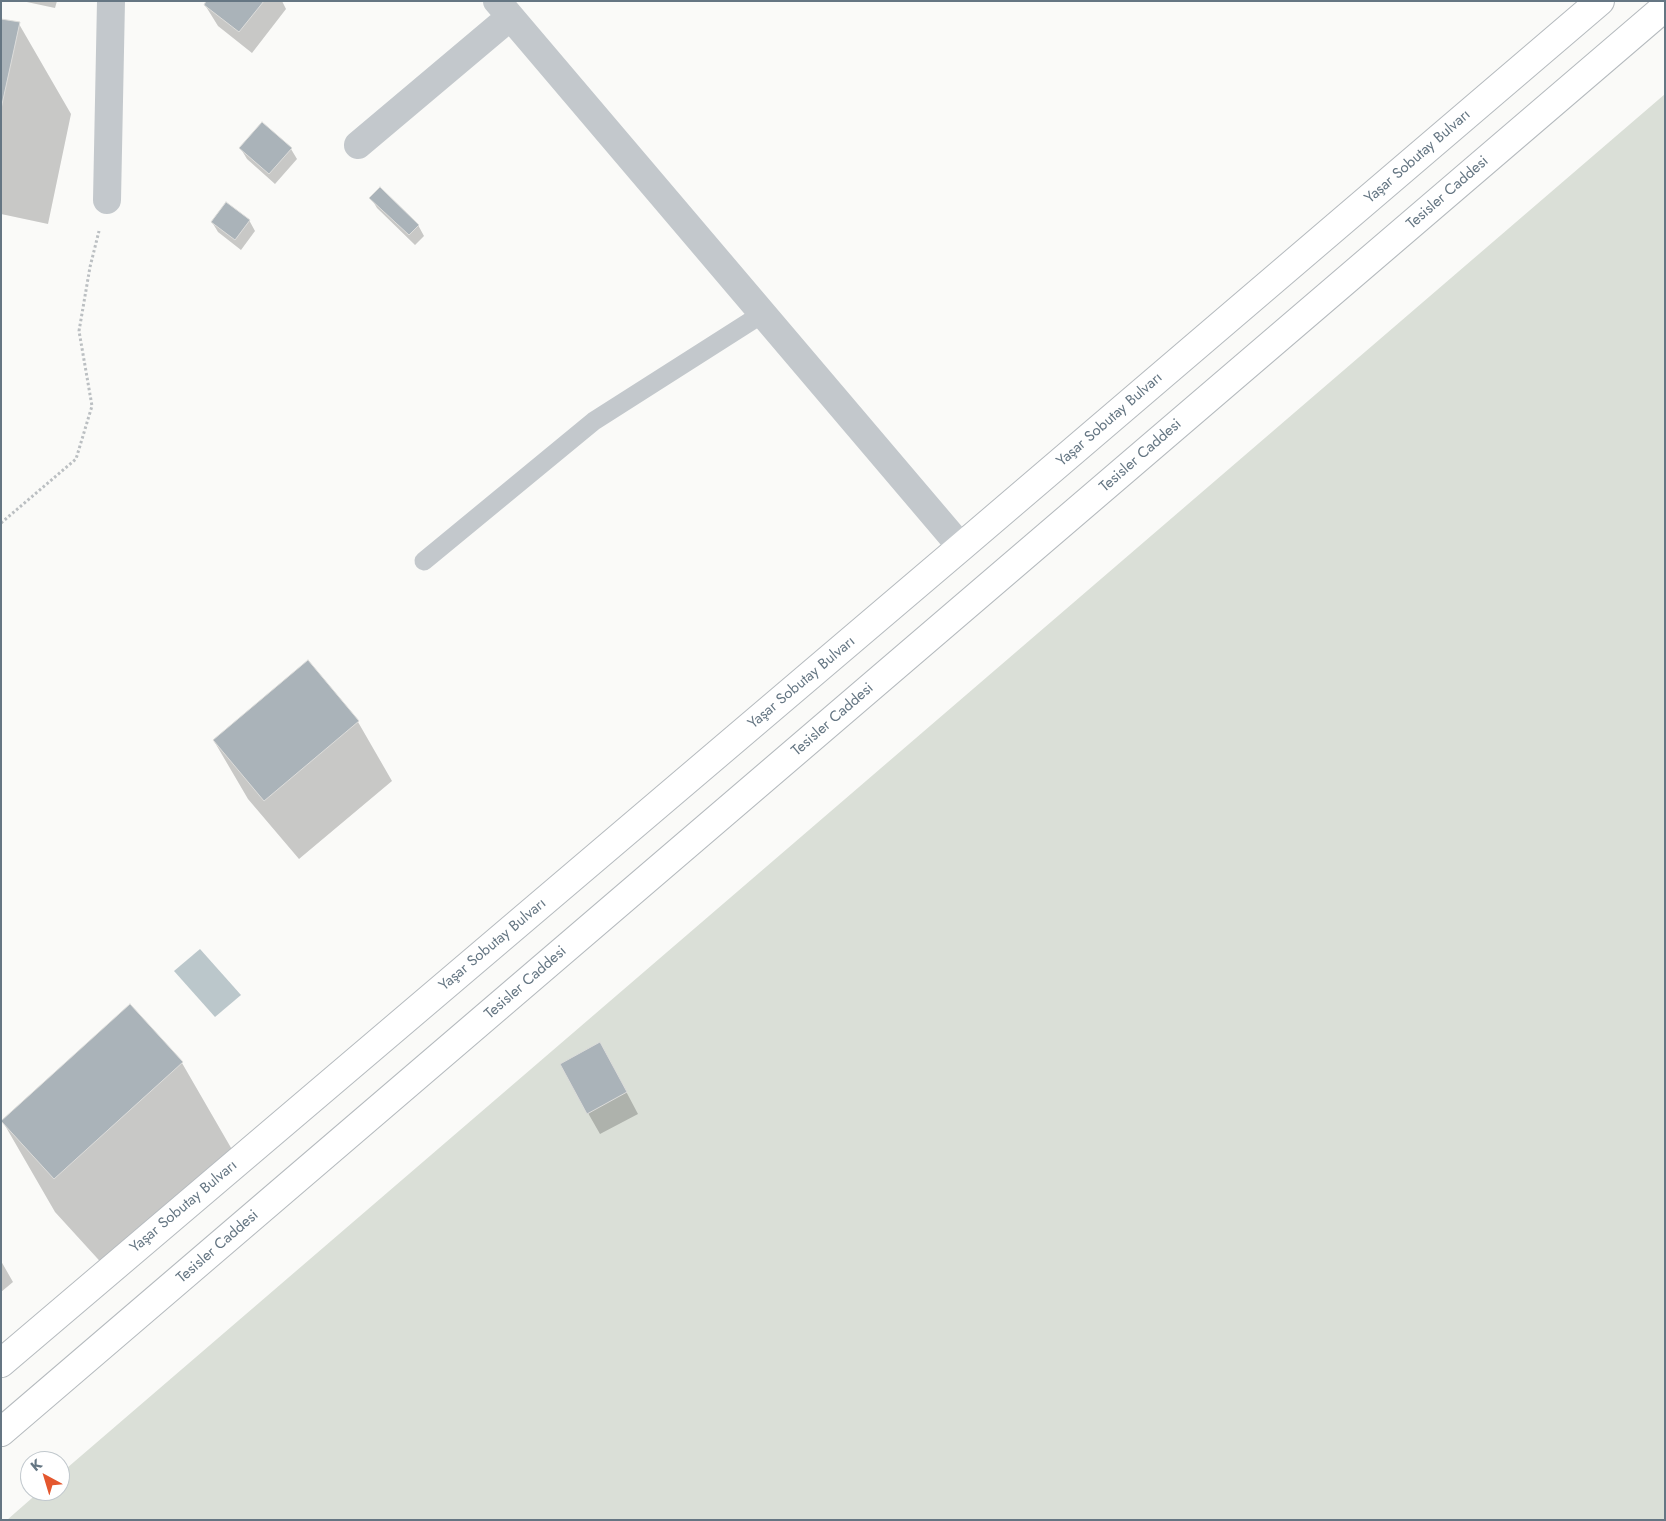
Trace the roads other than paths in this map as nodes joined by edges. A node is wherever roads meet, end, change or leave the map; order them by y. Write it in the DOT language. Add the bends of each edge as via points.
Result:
graph roads {
  1 [pos="111,1"];
  2 [pos="1600,1"];
  3 [pos="1665,7"];
  4 [pos="503,9"];
  5 [pos="358,145"];
  6 [pos="107,200"];
  7 [pos="762,314"];
  8 [pos="961,547"];
  9 [pos="424,561"];
  10 [pos="1,1363"];
  11 [pos="1,1432"];
  1 -- 6 [label="street"];
  2 -- 8 [label="main road, Yaşar Sobutay Bulvarı"];
  3 -- 11 [label="main road, Tesisler Caddesi"];
  4 -- 5 [label="street"];
  4 -- 7 [label="street"];
  7 -- 8 [label="street"];
  7 -- 9 [label="lane" via="594,421"];
  8 -- 10 [label="main road, Yaşar Sobutay Bulvarı"];
}
